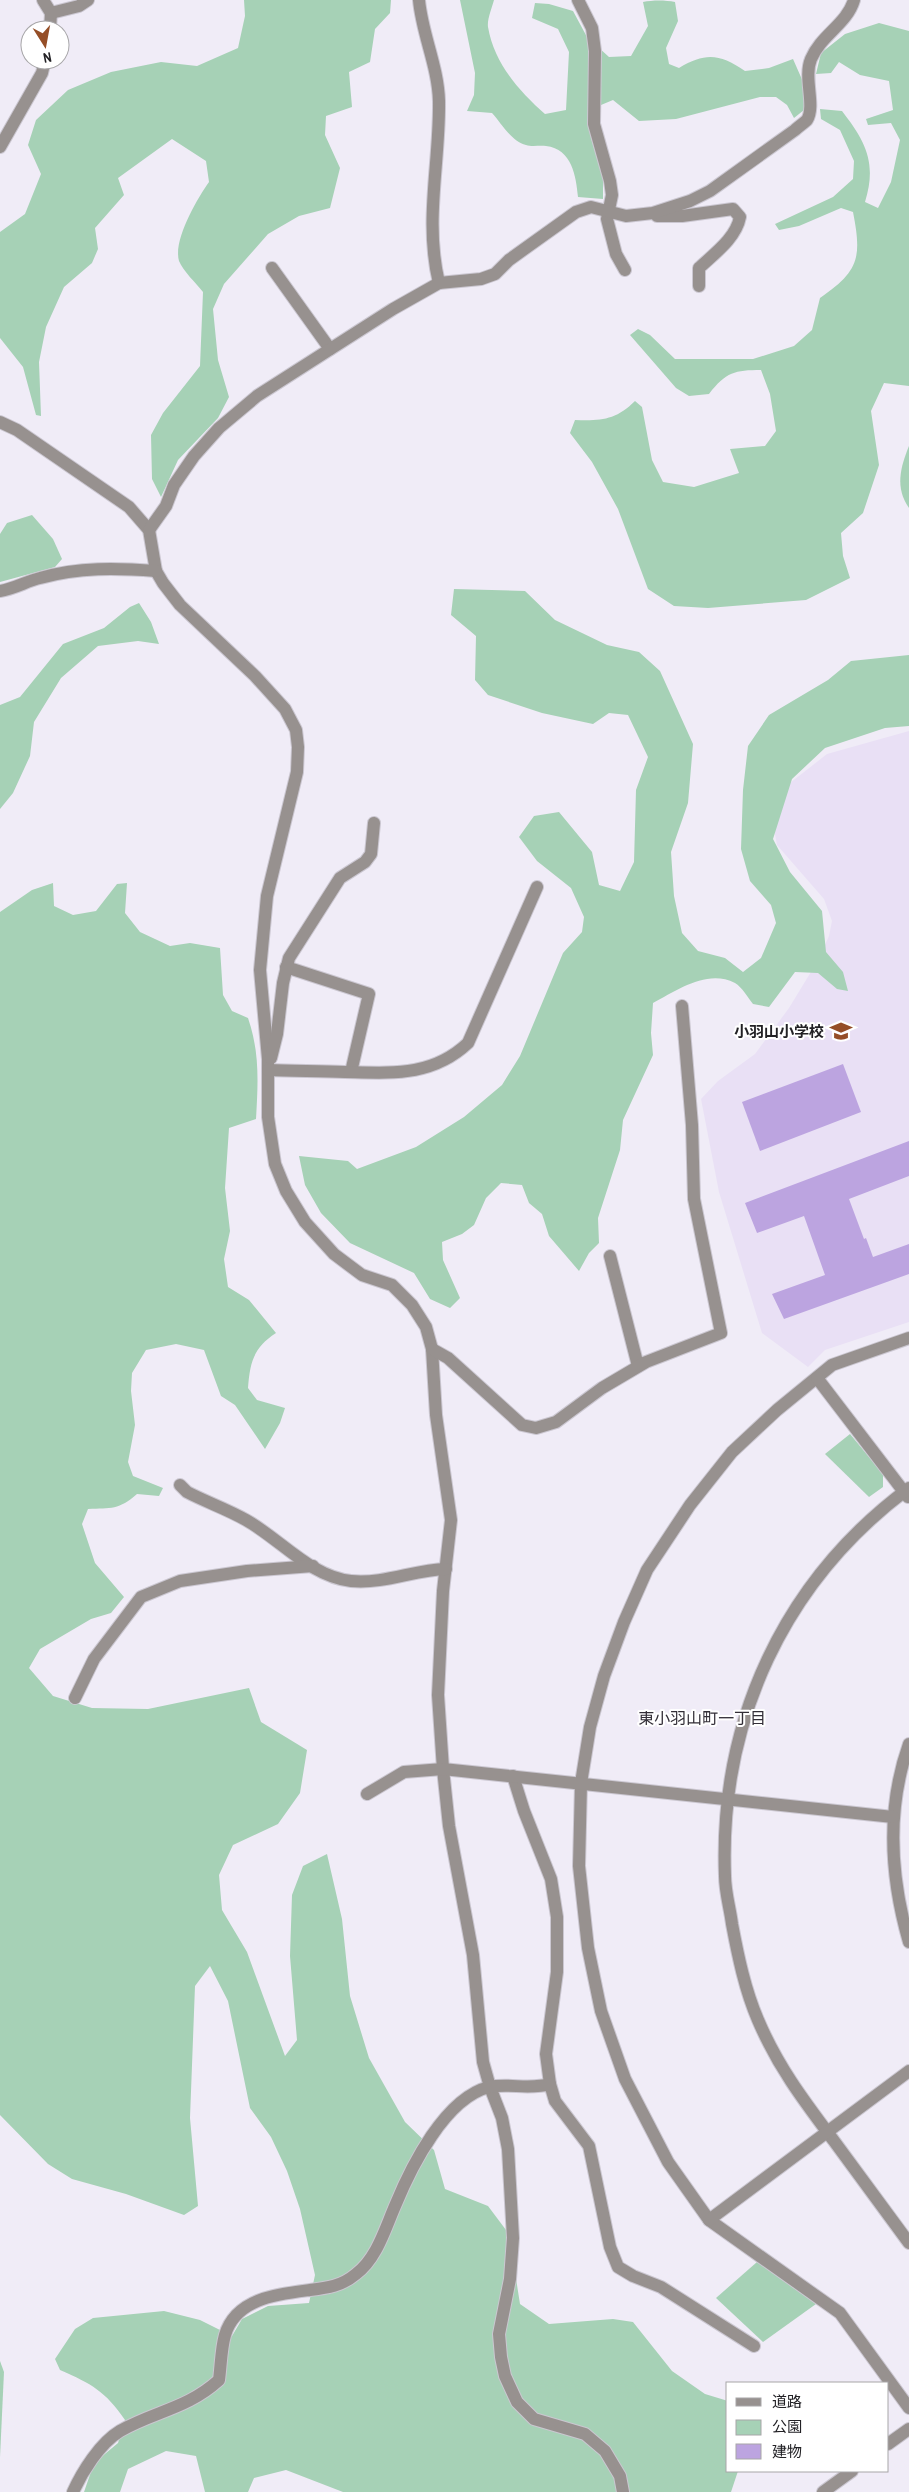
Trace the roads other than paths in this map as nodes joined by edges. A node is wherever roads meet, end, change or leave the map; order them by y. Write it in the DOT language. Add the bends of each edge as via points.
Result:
graph roads {
  1 [pos="43,0"];
  2 [pos="88,0"];
  3 [pos="419,0"];
  4 [pos="578,0"];
  5 [pos="854,0"];
  6 [pos="52,13"];
  7 [pos="51,20"];
  8 [pos="43,70"];
  9 [pos="0,147"];
  10 [pos="608,210"];
  11 [pos="653,213"];
  12 [pos="272,268"];
  13 [pos="624,270"];
  14 [pos="439,283"];
  15 [pos="698,286"];
  16 [pos="330,349"];
  17 [pos="0,422"];
  18 [pos="149,530"];
  19 [pos="156,572"];
  20 [pos="0,591"];
  21 [pos="374,823"];
  22 [pos="537,887"];
  23 [pos="286,967"];
  24 [pos="682,1006"];
  25 [pos="268,1070"];
  26 [pos="351,1072"];
  27 [pos="610,1256"];
  28 [pos="909,1338"];
  29 [pos="432,1349"];
  30 [pos="638,1366"];
  31 [pos="818,1378"];
  32 [pos="180,1486"];
  33 [pos="907,1493"];
  34 [pos="313,1566"];
  35 [pos="446,1569"];
  36 [pos="75,1698"];
  37 [pos="909,1744"];
  38 [pos="443,1769"];
  39 [pos="514,1776"];
  40 [pos="581,1782"];
  41 [pos="367,1794"];
  42 [pos="728,1800"];
  43 [pos="893,1817"];
  44 [pos="909,1942"];
  45 [pos="909,2071"];
  46 [pos="550,2084"];
  47 [pos="490,2087"];
  48 [pos="827,2132"];
  49 [pos="709,2220"];
  50 [pos="909,2243"];
  51 [pos="754,2346"];
  52 [pos="909,2408"];
  53 [pos="909,2429"];
  54 [pos="889,2443"];
  55 [pos="851,2472"];
  56 [pos="73,2492"];
  57 [pos="623,2492"];
  58 [pos="823,2492"];
  1 -- 6 [label="street"];
  2 -- 6 [label="street" via="79,6"];
  3 -- 14 [label="street" via="438,84 432,256"];
  4 -- 10 [label="street" via="592,28 595,51 594,124 610,181 612,195"];
  5 -- 11 [label="street" via="851,11 822,40 811,59 807,73 809,109 806,120 710,191"];
  6 -- 7 [label="street"];
  8 -- 9 [label="street"];
  10 -- 11 [label="street" via="626,216"];
  10 -- 13 [label="street" via="607,220 616,254"];
  10 -- 14 [label="street" via="591,207 576,212 509,260 496,274"];
  11 -- 15 [label="street" via="682,216 733,209 740,217 738,227 699,268"];
  12 -- 16 [label="street"];
  14 -- 16 [label="street"];
  16 -- 18 [label="street" via="257,396 219,428 174,485 166,506"];
  17 -- 18 [label="street" via="129,507"];
  18 -- 19 [label="street"];
  19 -- 20 [label="street" via="86,569"];
  19 -- 25 [label="street" via="180,605 285,709 296,730 297,772 267,896 260,970"];
  21 -- 23 [label="street" via="371,854 332,888"];
  22 -- 26 [label="street" via="468,1043 457,1054 443,1062 393,1074"];
  23 -- 25 [label="street" via="277,1034"];
  23 -- 26 [label="street" via="369,994"];
  24 -- 30 [label="street" via="692,1126 694,1199 722,1333"];
  25 -- 26 [label="street"];
  25 -- 29 [label="street" via="268,1117 275,1164 286,1192 305,1222 334,1254 362,1275 392,1285 412,1305 426,1327"];
  27 -- 30 [label="street"];
  28 -- 31 [label="street" via="832,1365"];
  29 -- 30 [label="street" via="448,1358 522,1425 536,1428 556,1422"];
  29 -- 35 [label="street" via="436,1415 451,1520"];
  31 -- 33 [label="street"];
  31 -- 40 [label="street" via="732,1452 690,1505 647,1570 604,1676 590,1727"];
  32 -- 34 [label="street" via="247,1520"];
  33 -- 42 [label="street" via="844,1546 809,1586 778,1636 753,1690 736,1746"];
  34 -- 35 [label="street" via="349,1581 372,1582"];
  34 -- 36 [label="street" via="180,1581 141,1597 94,1660"];
  35 -- 38 [label="street" via="438,1695"];
  37 -- 43 [label="street" via="900,1773"];
  38 -- 39 [label="street"];
  38 -- 41 [label="street" via="404,1772"];
  38 -- 47 [label="street" via="449,1826 473,1955 483,2062"];
  39 -- 40 [label="street"];
  39 -- 46 [label="street" via="551,1879 557,1917 555,2000 546,2054"];
  40 -- 42 [label="street"];
  40 -- 49 [label="street" via="579,1866 588,1948 601,2011 625,2079 668,2162"];
  42 -- 43 [label="street"];
  42 -- 48 [label="street" via="725,1877 737,1953 758,2019 788,2080"];
  43 -- 44 [label="street" via="895,1883"];
  45 -- 48 [label="street"];
  46 -- 47 [label="street"];
  46 -- 51 [label="street" via="556,2101 589,2146 610,2248 618,2267 661,2287"];
  47 -- 56 [label="street" via="470,2096 446,2116 402,2188 374,2255 356,2274 336,2286 276,2294 245,2306 234,2316 225,2334 219,2380 183,2405 118,2432 83,2469"];
  47 -- 57 [label="street" via="502,2118 508,2148 513,2238 510,2278 499,2334 505,2376 518,2402 534,2420 586,2434 605,2451 620,2476"];
  48 -- 49 [label="street"];
  48 -- 50 [label="street"];
  49 -- 52 [label="street" via="840,2313"];
  53 -- 54 [label="street"];
  55 -- 58 [label="street"];
}
